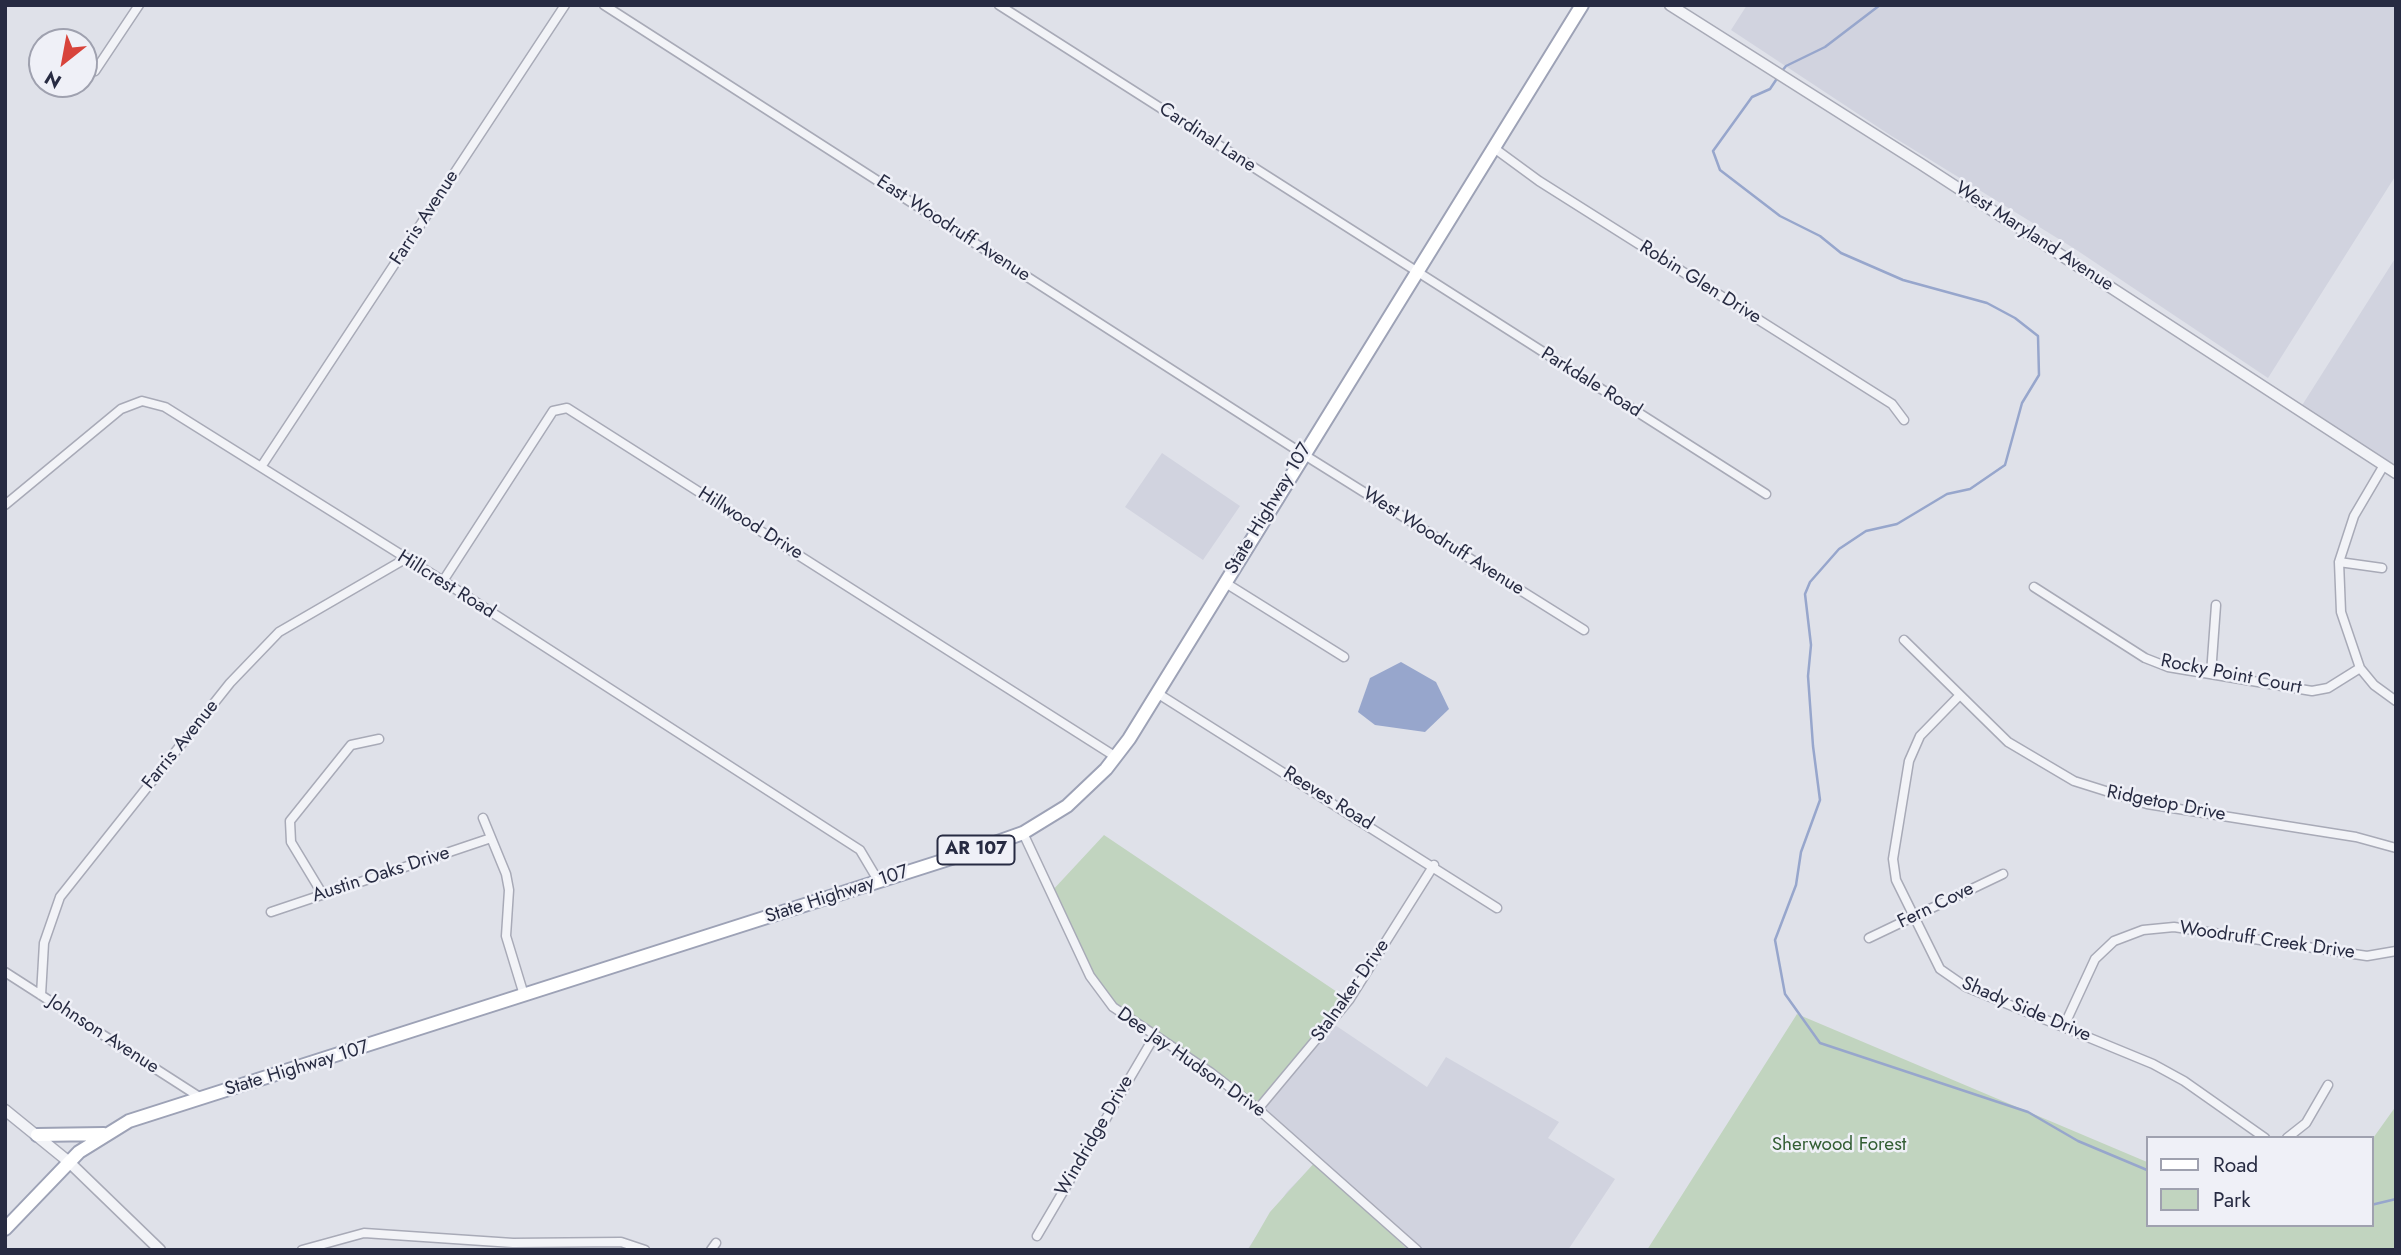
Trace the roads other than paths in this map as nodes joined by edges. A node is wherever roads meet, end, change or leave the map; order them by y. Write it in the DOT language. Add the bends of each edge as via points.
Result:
graph roads {
  1 [pos="139,5"];
  2 [pos="565,5"];
  3 [pos="604,5"];
  4 [pos="999,5"];
  5 [pos="1582,5"];
  6 [pos="1670,5"];
  7 [pos="98,66"];
  8 [pos="1494,148"];
  9 [pos="1416,272"];
  10 [pos="1904,420"];
  11 [pos="1303,454"];
  12 [pos="2384,466"];
  13 [pos="261,467"];
  14 [pos="2396,473"];
  15 [pos="1766,494"];
  16 [pos="5,505"];
  17 [pos="405,559"];
  18 [pos="2339,562"];
  19 [pos="2382,568"];
  20 [pos="443,581"];
  21 [pos="1224,582"];
  22 [pos="2034,587"];
  23 [pos="2216,605"];
  24 [pos="1584,630"];
  25 [pos="1904,640"];
  26 [pos="1344,657"];
  27 [pos="2360,668"];
  28 [pos="2211,674"];
  29 [pos="1157,693"];
  30 [pos="1959,696"];
  31 [pos="2396,701"];
  32 [pos="379,739"];
  33 [pos="1116,757"];
  34 [pos="483,818"];
  35 [pos="1023,833"];
  36 [pos="491,838"];
  37 [pos="2396,848"];
  38 [pos="1434,865"];
  39 [pos="2003,874"];
  40 [pos="879,882"];
  41 [pos="323,895"];
  42 [pos="1497,908"];
  43 [pos="271,912"];
  44 [pos="1914,918"];
  45 [pos="1869,938"];
  46 [pos="2396,951"];
  47 [pos="5,972"];
  48 [pos="41,995"];
  49 [pos="524,995"];
  50 [pos="2064,1026"];
  51 [pos="1154,1037"];
  52 [pos="2328,1085"];
  53 [pos="201,1098"];
  54 [pos="1258,1109"];
  55 [pos="5,1110"];
  56 [pos="104,1134"];
  57 [pos="37,1135"];
  58 [pos="2262,1136"];
  59 [pos="2290,1136"];
  60 [pos="69,1162"];
  61 [pos="5,1229"];
  62 [pos="1037,1236"];
  63 [pos="160,1250"];
  64 [pos="302,1250"];
  65 [pos="645,1250"];
  66 [pos="1417,1250"];
  1 -- 7 [label="street"];
  2 -- 13 [label="street, Farris Avenue"];
  3 -- 11 [label="street, East Woodruff Avenue"];
  4 -- 9 [label="street, Cardinal Lane"];
  5 -- 8 [label="main road, State Highway 107 / AR 107"];
  6 -- 12 [label="street, West Maryland Avenue"];
  8 -- 9 [label="main road, State Highway 107 / AR 107"];
  8 -- 10 [label="street, Robin Glen Drive" via="1892,404"];
  9 -- 11 [label="main road, State Highway 107 / AR 107"];
  9 -- 15 [label="street, Parkdale Road"];
  11 -- 21 [label="main road, State Highway 107 / AR 107"];
  11 -- 24 [label="street, West Woodruff Avenue"];
  12 -- 14 [label="street, West Maryland Avenue"];
  12 -- 18 [label="street" via="2354,516"];
  13 -- 16 [label="street, Hillcrest Road" via="164,407 142,401 121,410"];
  13 -- 17 [label="street, Hillcrest Road"];
  17 -- 20 [label="street, Hillcrest Road"];
  17 -- 48 [label="street, Farris Avenue" via="279,632 238,674 60,897 44,943"];
  18 -- 19 [label="street"];
  18 -- 27 [label="street" via="2341,612"];
  20 -- 33 [label="street, Hillwood Drive" via="553,411 567,408"];
  20 -- 40 [label="street, Hillcrest Road" via="860,850"];
  21 -- 26 [label="street"];
  21 -- 29 [label="main road, State Highway 107 / AR 107"];
  22 -- 28 [label="street, Rocky Point Court" via="2145,658"];
  23 -- 28 [label="street"];
  25 -- 30 [label="street, Ridgetop Drive"];
  27 -- 28 [label="street, Rocky Point Court" via="2328,688 2312,691"];
  27 -- 31 [label="street"];
  29 -- 33 [label="main road, State Highway 107 / AR 107"];
  29 -- 38 [label="street, Reeves Road"];
  30 -- 37 [label="street, Ridgetop Drive" via="2008,742 2074,781 2108,794"];
  30 -- 44 [label="street, Shady Side Drive" via="1920,736 1909,761 1893,859 1896,880"];
  32 -- 41 [label="street" via="351,745 290,821 291,842"];
  33 -- 35 [label="main road, State Highway 107 / AR 107" via="1067,806"];
  34 -- 36 [label="street"];
  35 -- 40 [label="main road, State Highway 107 / AR 107"];
  35 -- 51 [label="street, Dee Jay Hudson Drive" via="1097,987 1112,1007"];
  36 -- 41 [label="street, Austin Oaks Drive"];
  36 -- 49 [label="street" via="506,874 506,936"];
  38 -- 42 [label="street, Reeves Road"];
  38 -- 54 [label="street, Stalnaker Drive" via="1349,1000"];
  39 -- 44 [label="street, Fern Cove"];
  40 -- 49 [label="main road, State Highway 107 / AR 107"];
  41 -- 43 [label="street, Austin Oaks Drive"];
  44 -- 45 [label="street, Fern Cove"];
  44 -- 50 [label="street, Shady Side Drive" via="1940,969 1952,978"];
  46 -- 50 [label="street, Woodruff Creek Drive" via="2367,956 2174,927 2143,930 2114,941 2095,959"];
  47 -- 48 [label="street, Johnson Avenue"];
  48 -- 53 [label="street, Johnson Avenue"];
  49 -- 53 [label="main road, State Highway 107 / AR 107"];
  50 -- 58 [label="street, Shady Side Drive" via="2185,1081"];
  51 -- 54 [label="street, Dee Jay Hudson Drive"];
  51 -- 62 [label="street, Windridge Drive"];
  52 -- 59 [label="street" via="2306,1123"];
  53 -- 56 [label="main road, State Highway 107 / AR 107"];
  54 -- 66 [label="street, Dee Jay Hudson Drive"];
  55 -- 57 [label="street"];
  56 -- 57 [label="main road"];
  56 -- 60 [label="main road, State Highway 107 / AR 107"];
  57 -- 60 [label="street"];
  60 -- 61 [label="main road, State Highway 107 / AR 107"];
  60 -- 63 [label="street"];
  64 -- 65 [label="street" via="365,1233 513,1243 621,1242"];
}
